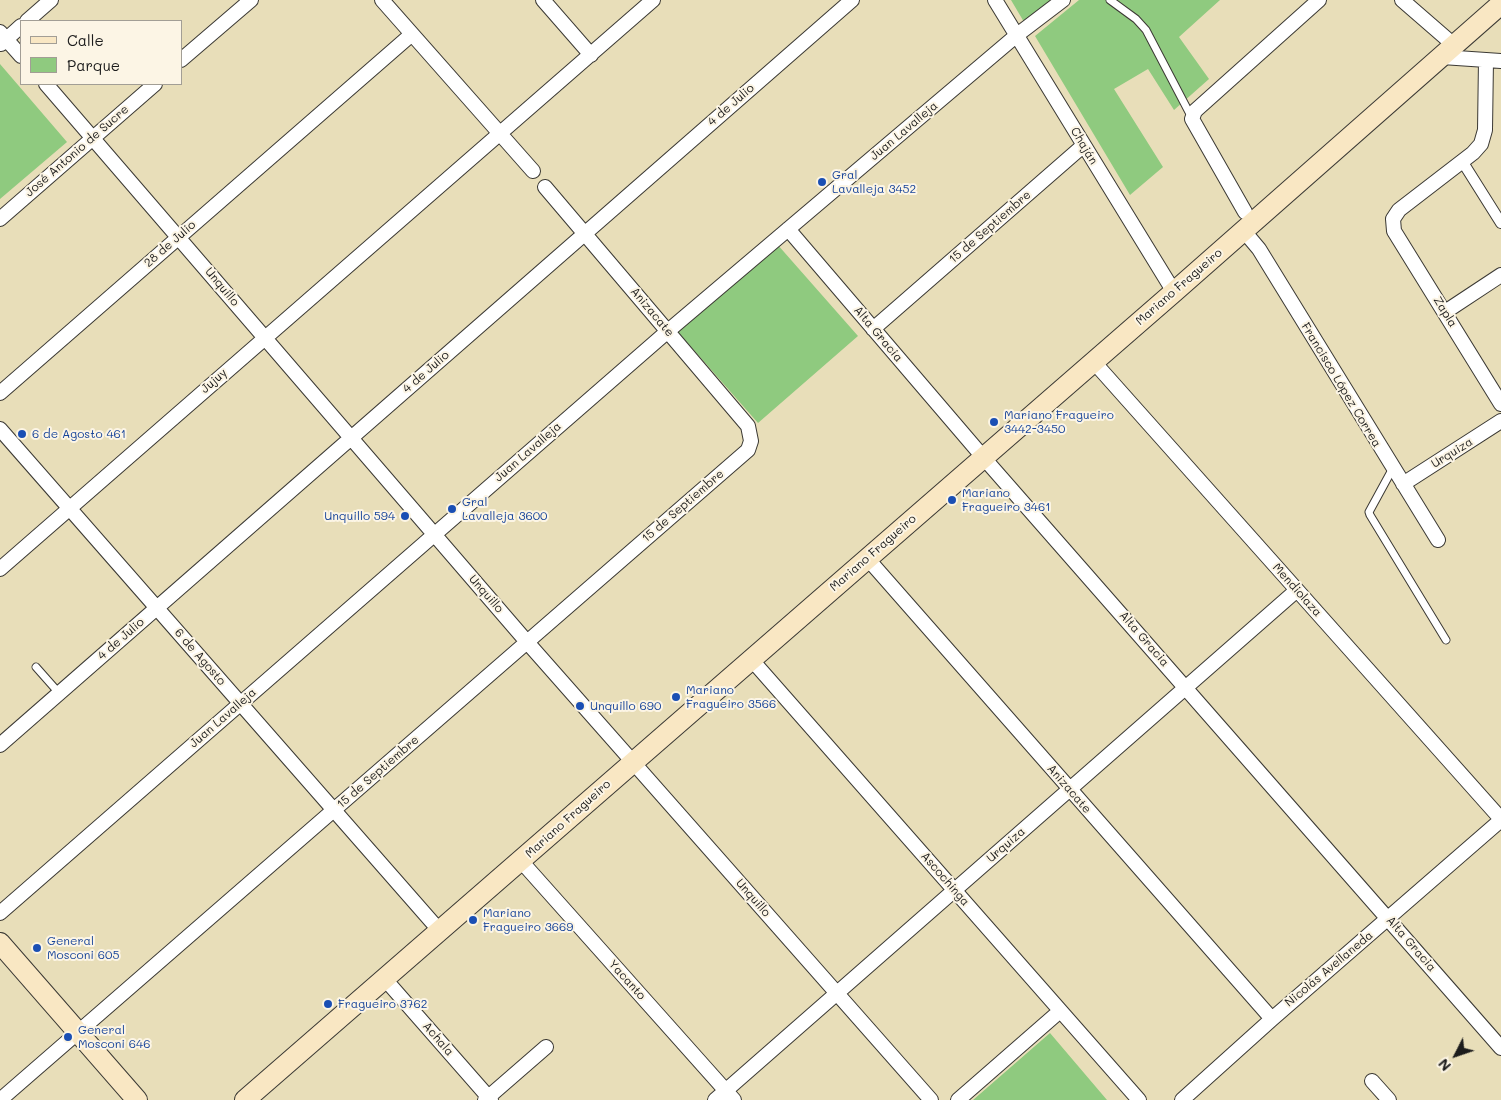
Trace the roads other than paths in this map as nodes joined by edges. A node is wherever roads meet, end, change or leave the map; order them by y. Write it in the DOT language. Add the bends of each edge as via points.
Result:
graph roads {
  1 [pos="51,0"];
  2 [pos="251,0"];
  3 [pos="382,0"];
  4 [pos="543,0"];
  5 [pos="654,0"];
  6 [pos="852,0"];
  7 [pos="995,0"];
  8 [pos="1063,0"];
  9 [pos="1110,0"];
  10 [pos="1319,0"];
  11 [pos="1402,0"];
  12 [pos="1501,4"];
  13 [pos="28,20"];
  14 [pos="20,27"];
  15 [pos="412,34"];
  16 [pos="1017,35"];
  17 [pos="2,39"];
  18 [pos="1448,52"];
  19 [pos="20,55"];
  20 [pos="591,55"];
  21 [pos="182,59"];
  22 [pos="1486,60"];
  23 [pos="1501,61"];
  24 [pos="47,85"];
  25 [pos="153,85"];
  26 [pos="1192,119"];
  27 [pos="500,134"];
  28 [pos="93,137"];
  29 [pos="1084,145"];
  30 [pos="1462,162"];
  31 [pos="533,171"];
  32 [pos="545,187"];
  33 [pos="0,218"];
  34 [pos="1244,221"];
  35 [pos="1501,223"];
  36 [pos="788,229"];
  37 [pos="584,233"];
  38 [pos="179,236"];
  39 [pos="1501,275"];
  40 [pos="1174,292"];
  41 [pos="1445,312"];
  42 [pos="873,329"];
  43 [pos="668,331"];
  44 [pos="264,338"];
  45 [pos="1093,361"];
  46 [pos="0,394"];
  47 [pos="1501,404"];
  48 [pos="1501,421"];
  49 [pos="0,429"];
  50 [pos="350,438"];
  51 [pos="751,441"];
  52 [pos="982,457"];
  53 [pos="1392,468"];
  54 [pos="1402,484"];
  55 [pos="70,508"];
  56 [pos="434,534"];
  57 [pos="1438,540"];
  58 [pos="867,558"];
  59 [pos="0,570"];
  60 [pos="1297,590"];
  61 [pos="157,608"];
  62 [pos="1446,640"];
  63 [pos="527,642"];
  64 [pos="751,659"];
  65 [pos="36,667"];
  66 [pos="1186,688"];
  67 [pos="59,693"];
  68 [pos="240,703"];
  69 [pos="0,745"];
  70 [pos="633,761"];
  71 [pos="1069,789"];
  72 [pos="334,810"];
  73 [pos="1501,819"];
  74 [pos="521,861"];
  75 [pos="955,890"];
  76 [pos="0,913"];
  77 [pos="1389,919"];
  78 [pos="439,930"];
  79 [pos="0,943"];
  80 [pos="384,978"];
  81 [pos="836,993"];
  82 [pos="1060,1011"];
  83 [pos="1272,1018"];
  84 [pos="78,1032"];
  85 [pos="546,1047"];
  86 [pos="1501,1048"];
  87 [pos="1372,1081"];
  88 [pos="253,1097"];
  89 [pos="725,1097"];
  90 [pos="489,1099"];
  91 [pos="0,1100"];
  92 [pos="137,1100"];
  93 [pos="931,1100"];
  94 [pos="958,1100"];
  95 [pos="1139,1100"];
  96 [pos="1182,1100"];
  97 [pos="1389,1100"];
  1 -- 13 [label="street"];
  2 -- 21 [label="street"];
  3 -- 15 [label="street"];
  4 -- 20 [label="street"];
  5 -- 20 [label="street, Jujuy"];
  6 -- 37 [label="street, 4 de Julio"];
  7 -- 16 [label="street, Chaján"];
  8 -- 16 [label="street, Juan Lavalleja"];
  9 -- 26 [label="lane" via="1136,18 1146,30"];
  10 -- 26 [label="street" via="1195,111"];
  11 -- 18 [label="street"];
  12 -- 18 [label="main road, Mariano Fragueiro"];
  14 -- 17 [label="street"];
  15 -- 27 [label="street"];
  15 -- 38 [label="street, 28 de Julio"];
  16 -- 29 [label="street, Chaján"];
  16 -- 36 [label="street, Juan Lavalleja"];
  17 -- 19 [label="street"];
  18 -- 22 [label="street"];
  18 -- 34 [label="main road, Mariano Fragueiro"];
  20 -- 27 [label="street, Jujuy"];
  22 -- 23 [label="street"];
  22 -- 30 [label="street" via="1481,144"];
  24 -- 28 [label="street, Unquillo"];
  25 -- 28 [label="street, José Antonio de Sucre"];
  26 -- 34 [label="street, Francisco López Correa"];
  27 -- 31 [label="street"];
  27 -- 44 [label="street, Jujuy"];
  28 -- 33 [label="street, José Antonio de Sucre"];
  28 -- 38 [label="street, Unquillo"];
  29 -- 40 [label="street, Chaján"];
  29 -- 42 [label="street, 15 de Septiembre"];
  30 -- 35 [label="street"];
  30 -- 41 [label="street, Zapla" via="1399,210 1393,219 1394,231"];
  32 -- 37 [label="street, Anizacate"];
  34 -- 40 [label="main road, Mariano Fragueiro"];
  34 -- 53 [label="street, Francisco López Correa"];
  36 -- 42 [label="street, Alta Gracia"];
  36 -- 43 [label="street, Juan Lavalleja"];
  37 -- 43 [label="street, Anizacate"];
  37 -- 50 [label="street, 4 de Julio"];
  38 -- 44 [label="street, Unquillo"];
  38 -- 46 [label="street, 28 de Julio"];
  39 -- 41 [label="street"];
  40 -- 45 [label="main road, Mariano Fragueiro"];
  41 -- 47 [label="street, Zapla"];
  42 -- 52 [label="street, Alta Gracia"];
  43 -- 51 [label="street, Anizacate" via="748,426"];
  43 -- 56 [label="street, Juan Lavalleja"];
  44 -- 50 [label="street, Unquillo"];
  44 -- 55 [label="street, Jujuy"];
  45 -- 52 [label="main road, Mariano Fragueiro"];
  45 -- 60 [label="street, Mendiolaza"];
  48 -- 54 [label="street, Urquiza"];
  49 -- 55 [label="street, 6 de Agosto"];
  50 -- 56 [label="street, Unquillo"];
  50 -- 61 [label="street, 4 de Julio"];
  51 -- 63 [label="street, 15 de Septiembre" via="748,450"];
  52 -- 58 [label="main road, Mariano Fragueiro"];
  52 -- 66 [label="street, Alta Gracia"];
  53 -- 54 [label="street, Francisco López Correa"];
  53 -- 62 [label="lane" via="1369,512"];
  54 -- 57 [label="street, Francisco López Correa"];
  55 -- 59 [label="street, Jujuy"];
  55 -- 61 [label="street, 6 de Agosto"];
  56 -- 63 [label="street, Unquillo"];
  56 -- 68 [label="street, Juan Lavalleja"];
  58 -- 64 [label="main road, Mariano Fragueiro"];
  58 -- 71 [label="street, Anizacate"];
  60 -- 66 [label="street, Urquiza"];
  60 -- 73 [label="street, Mendiolaza"];
  61 -- 67 [label="street, 4 de Julio"];
  61 -- 68 [label="street, 6 de Agosto"];
  63 -- 70 [label="street, Unquillo"];
  63 -- 72 [label="street, 15 de Septiembre"];
  64 -- 70 [label="main road, Mariano Fragueiro"];
  64 -- 75 [label="street, Ascochinga"];
  65 -- 67 [label="lane"];
  66 -- 71 [label="street, Urquiza"];
  66 -- 77 [label="street, Alta Gracia"];
  67 -- 69 [label="street, 4 de Julio"];
  68 -- 72 [label="street, 6 de Agosto"];
  68 -- 76 [label="street, Juan Lavalleja"];
  70 -- 74 [label="main road, Mariano Fragueiro"];
  70 -- 81 [label="street, Unquillo"];
  71 -- 75 [label="street, Urquiza"];
  71 -- 83 [label="street, Anizacate"];
  72 -- 78 [label="street, 6 de Agosto"];
  72 -- 84 [label="street, 15 de Septiembre"];
  73 -- 77 [label="street, Nicolás Avellaneda"];
  74 -- 78 [label="main road, Mariano Fragueiro"];
  74 -- 89 [label="street, Yacanto"];
  75 -- 81 [label="street, Urquiza"];
  75 -- 82 [label="street, Ascochinga"];
  77 -- 83 [label="street, Nicolás Avellaneda"];
  77 -- 86 [label="street, Alta Gracia"];
  78 -- 80 [label="main road, Mariano Fragueiro"];
  79 -- 84 [label="main road"];
  80 -- 88 [label="main road, Mariano Fragueiro"];
  80 -- 90 [label="street, Achala"];
  81 -- 89 [label="street, Urquiza"];
  81 -- 93 [label="street, Unquillo"];
  82 -- 94 [label="street"];
  82 -- 95 [label="street, Ascochinga"];
  83 -- 96 [label="street, Nicolás Avellaneda"];
  84 -- 91 [label="street, 15 de Septiembre"];
  84 -- 92 [label="main road"];
  85 -- 90 [label="street"];
  87 -- 97 [label="street"];
}
